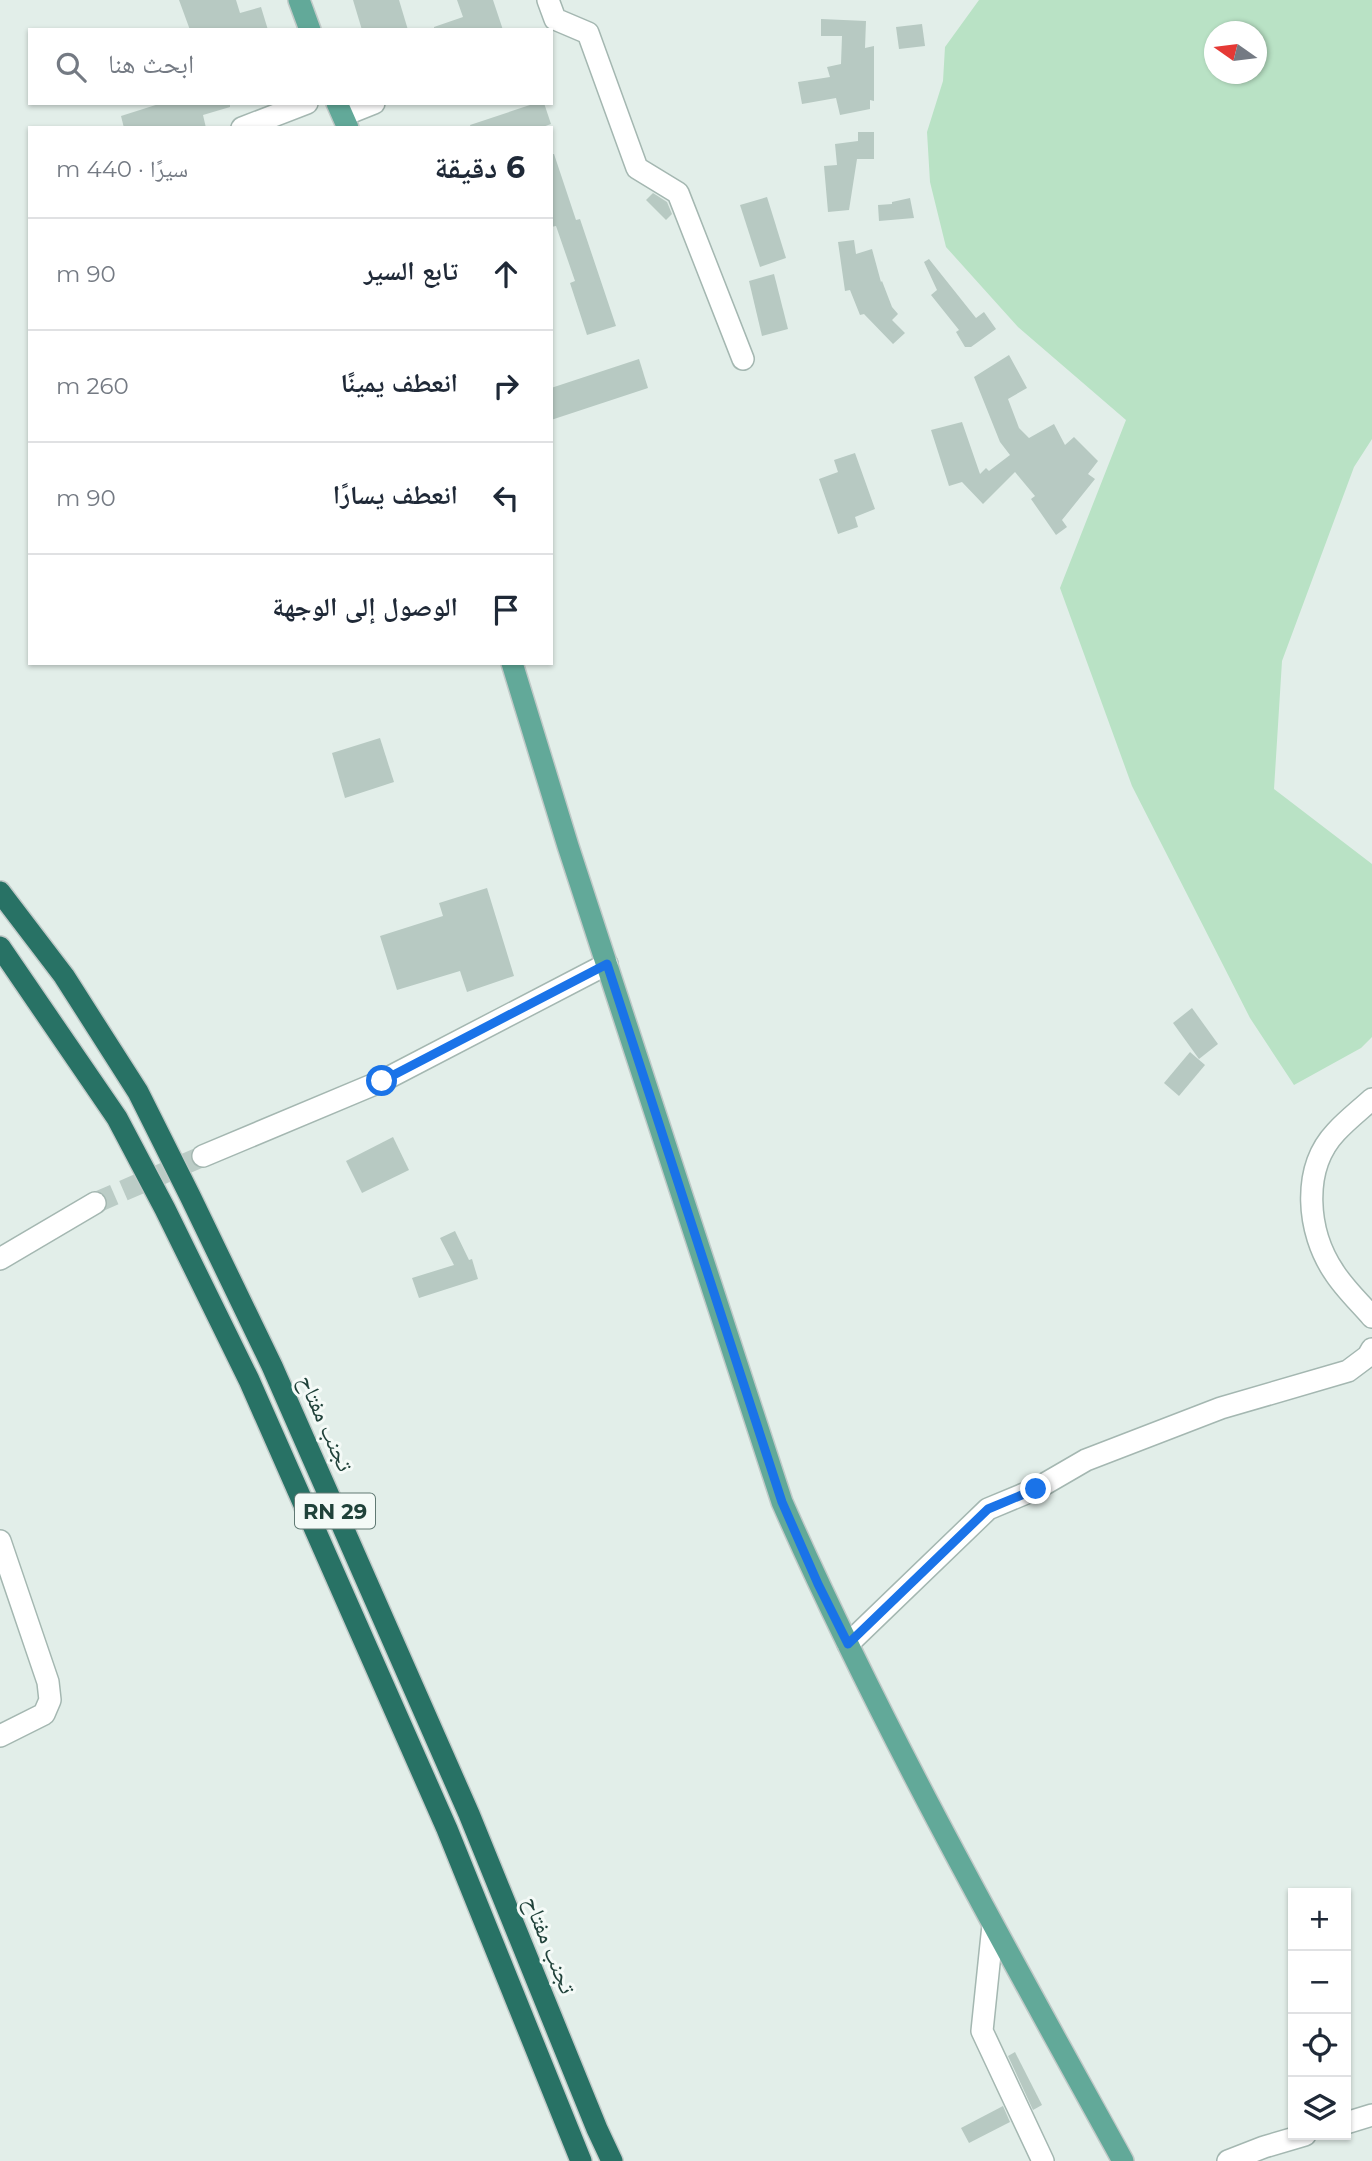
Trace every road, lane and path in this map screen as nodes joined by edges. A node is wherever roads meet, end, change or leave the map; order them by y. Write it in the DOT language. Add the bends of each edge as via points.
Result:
graph roads {
  1 [pos="299,0"];
  2 [pos="548,0"];
  3 [pos="309,28"];
  4 [pos="561,30"];
  5 [pos="302,105"];
  6 [pos="369,105"];
  7 [pos="343,115"];
  8 [pos="247,126"];
  9 [pos="743,359"];
  10 [pos="513,665"];
  11 [pos="0,892"];
  12 [pos="0,947"];
  13 [pos="607,964"];
  14 [pos="1372,1099"];
  15 [pos="203,1156"];
  16 [pos="95,1203"];
  17 [pos="0,1259"];
  18 [pos="1372,1317"];
  19 [pos="1372,1349"];
  20 [pos="0,1541"];
  21 [pos="848,1644"];
  22 [pos="0,1736"];
  23 [pos="993,1925"];
  24 [pos="1372,2115"];
  25 [pos="1351,2121"];
  26 [pos="1288,2140"];
  27 [pos="581,2161"];
  28 [pos="612,2161"];
  29 [pos="1043,2161"];
  30 [pos="1124,2161"];
  31 [pos="1228,2161"];
  1 -- 3 [label="main road"];
  2 -- 4 [label="street"];
  4 -- 9 [label="street" via="588,33 637,168 678,193"];
  5 -- 8 [label="street"];
  6 -- 7 [label="street"];
  10 -- 13 [label="main road"];
  11 -- 28 [label="highway, تجنب مفتاح / RN 29" via="64,976 138,1092 272,1366 469,1814"];
  12 -- 27 [label="highway, RN 29" via="117,1118 250,1380 447,1829"];
  13 -- 15 [label="street" via="382,1081"];
  13 -- 21 [label="main road" via="782,1502"];
  14 -- 18 [label="street" via="1334,1133 1317,1159 1311,1196 1315,1236 1321,1248 1334,1272"];
  16 -- 17 [label="street"];
  19 -- 21 [label="street" via="1348,1371 1221,1408 1098,1455 988,1509"];
  20 -- 22 [label="street" via="50,1700 44,1714"];
  21 -- 23 [label="main road"];
  23 -- 29 [label="street" via="982,2031"];
  23 -- 30 [label="main road"];
  24 -- 25 [label="street"];
  26 -- 31 [label="street"];
}
